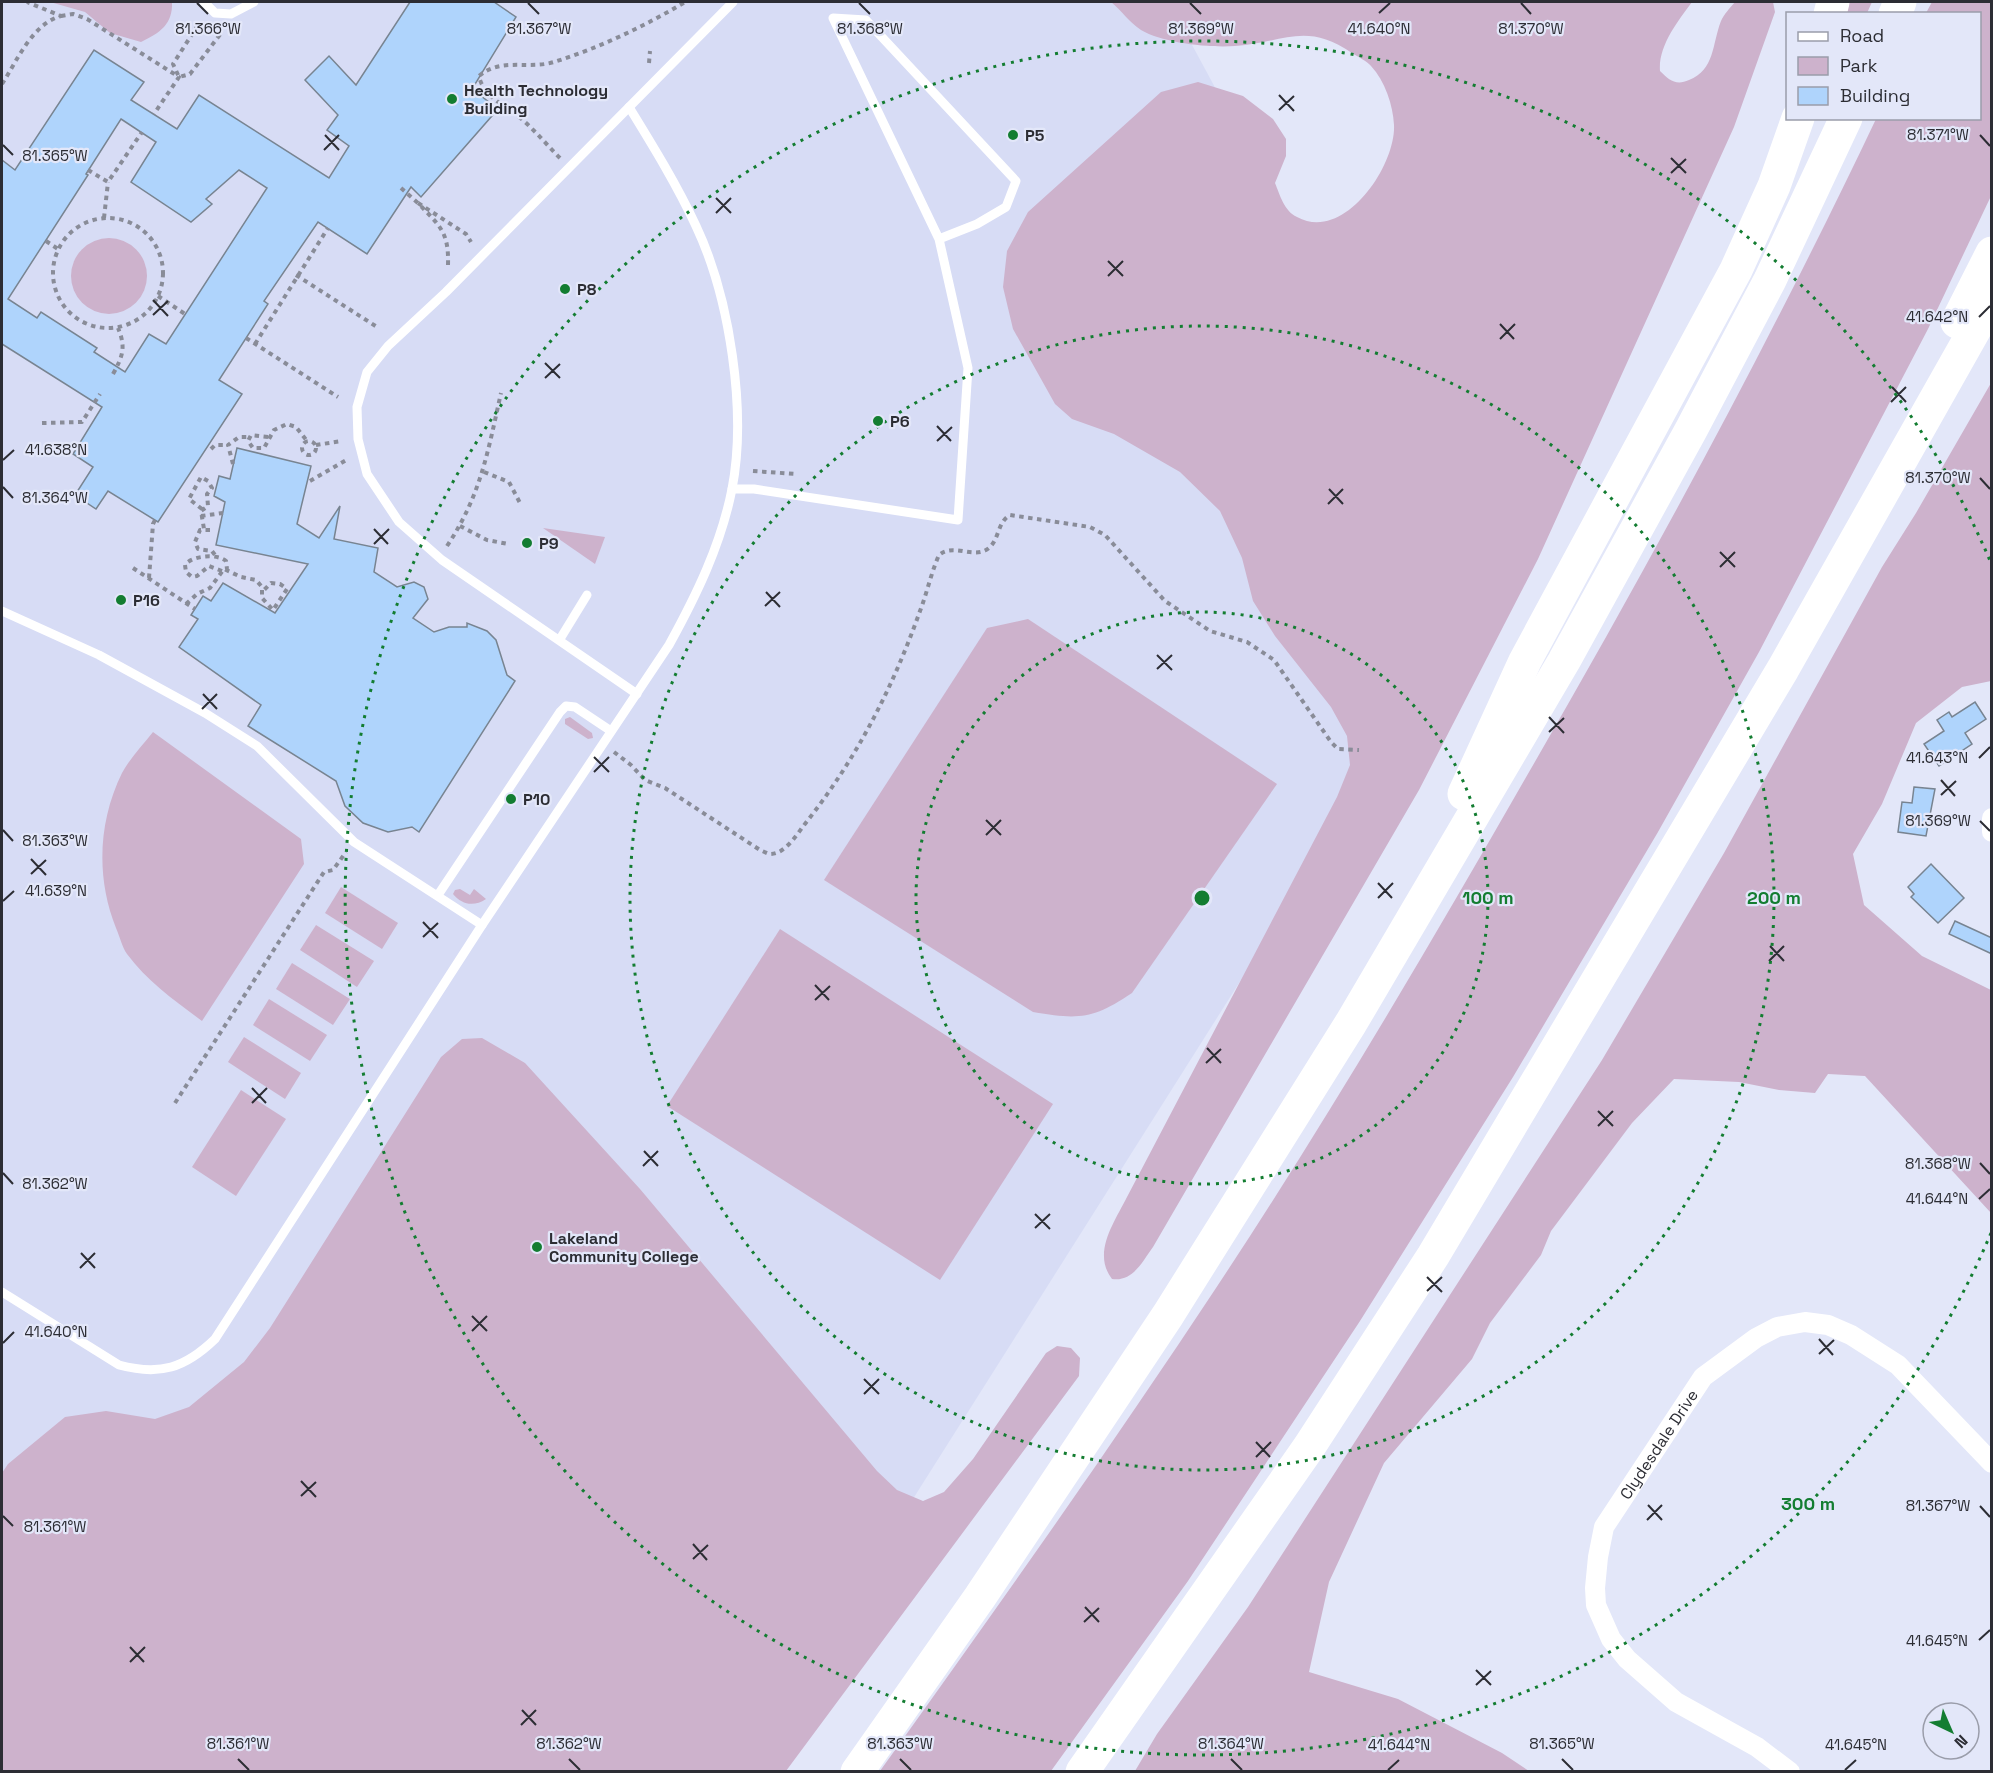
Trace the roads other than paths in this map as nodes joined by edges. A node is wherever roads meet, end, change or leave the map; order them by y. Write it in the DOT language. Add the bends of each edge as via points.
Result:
graph roads {
  1 [pos="204,2"];
  2 [pos="254,2"];
  3 [pos="733,2"];
  4 [pos="629,108"];
  5 [pos="1797,120"];
  6 [pos="1845,120"];
  7 [pos="939,239"];
  8 [pos="1992,253"];
  9 [pos="1992,299"];
  10 [pos="732,489"];
  11 [pos="586,595"];
  12 [pos="2,611"];
  13 [pos="560,639"];
  14 [pos="1783,669"];
  15 [pos="637,694"];
  16 [pos="611,731"];
  17 [pos="1992,818"];
  18 [pos="1992,832"];
  19 [pos="438,896"];
  20 [pos="482,925"];
  21 [pos="1392,951"];
  22 [pos="2,1292"];
  23 [pos="1992,1463"];
  24 [pos="857,1772"];
  25 [pos="1082,1772"];
  26 [pos="1790,1772"];
  1 -- 2 [label="lane" via="215,13 231,14"];
  3 -- 4 [label="lane"];
  4 -- 10 [label="lane" via="697,228 724,309 739,406"];
  4 -- 13 [label="lane" via="388,346 367,372 357,410 358,439 367,474 399,522 431,550"];
  5 -- 21 [label="highway" via="1774,186 1736,270 1525,661"];
  6 -- 21 [label="highway" via="1770,280 1685,441 1564,662"];
  7 -- 7 [label="lane" via="1006,207 1016,181 866,20 833,18"];
  7 -- 10 [label="lane" via="968,368 958,520"];
  8 -- 14 [label="highway"];
  9 -- 14 [label="highway"];
  10 -- 15 [label="lane" via="708,567 691,605"];
  11 -- 13 [label="lane"];
  12 -- 19 [label="lane" via="99,656 257,746 354,842"];
  13 -- 15 [label="lane"];
  14 -- 25 [label="highway" via="1433,1257 1309,1447"];
  15 -- 16 [label="lane"];
  16 -- 19 [label="lane" via="575,707 566,706"];
  16 -- 20 [label="lane"];
  17 -- 18 [label="street"];
  19 -- 20 [label="lane"];
  20 -- 22 [label="lane" via="215,1339 203,1351 158,1371 119,1365"];
  21 -- 24 [label="highway" via="1168,1315 980,1597"];
  23 -- 26 [label="street, Clydesdale Drive" via="1898,1365 1828,1325 1805,1322 1777,1328 1756,1338 1702,1377 1604,1527 1595,1588 1602,1621 1627,1659 1676,1702 1757,1747"];
}
